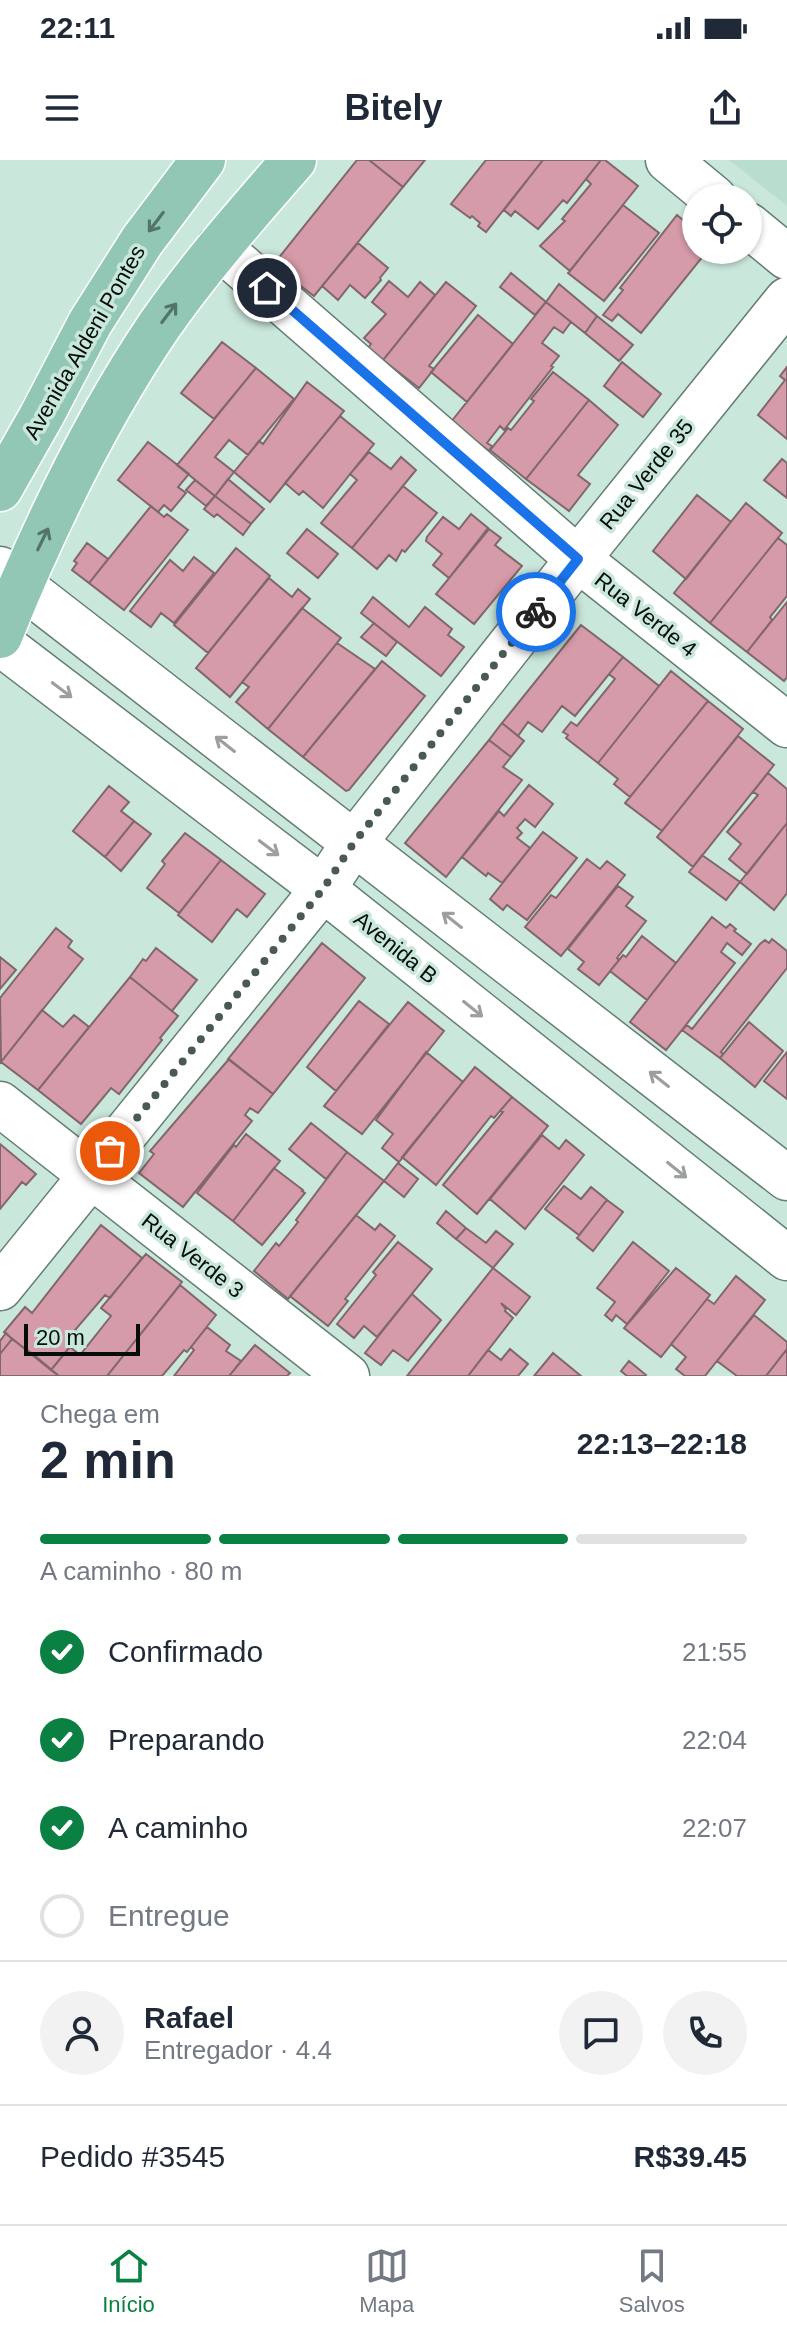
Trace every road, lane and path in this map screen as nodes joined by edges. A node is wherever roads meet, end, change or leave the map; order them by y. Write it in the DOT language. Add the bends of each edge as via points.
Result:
graph roads {
  1 [pos="203,160"];
  2 [pos="294,160"];
  3 [pos="668,160"];
  4 [pos="697,184"];
  5 [pos="762,236"];
  6 [pos="219,247"];
  7 [pos="787,257"];
  8 [pos="787,300"];
  9 [pos="0,489"];
  10 [pos="578,559"];
  11 [pos="10,576"];
  12 [pos="0,636"];
  13 [pos="0,643"];
  14 [pos="787,725"];
  15 [pos="353,844"];
  16 [pos="323,889"];
  17 [pos="0,1104"];
  18 [pos="91,1175"];
  19 [pos="787,1178"];
  20 [pos="787,1258"];
  21 [pos="0,1288"];
  22 [pos="347,1376"];
  1 -- 9 [label="main road, Avenida Aldeni Pontes, one-way" via="90,323"];
  2 -- 6 [label="main road"];
  3 -- 4 [label="street"];
  5 -- 7 [label="street"];
  6 -- 10 [label="street, Rua Verde 4"];
  11 -- 6 [label="main road, one-way" via="160,326"];
  8 -- 10 [label="street, Rua Verde 35"];
  10 -- 14 [label="street, Rua Verde 4"];
  10 -- 15 [label="street, Rua Verde 35"];
  11 -- 12 [label="main road"];
  15 -- 11 [label="street, one-way"];
  13 -- 16 [label="street, Avenida B, one-way"];
  15 -- 16 [label="street, Rua Verde 35"];
  19 -- 15 [label="street, one-way"];
  16 -- 18 [label="street, Rua Verde 35"];
  16 -- 20 [label="street, Avenida B, one-way"];
  17 -- 18 [label="street, Rua Verde 3"];
  18 -- 21 [label="street, Rua Verde 35"];
  18 -- 22 [label="street, Rua Verde 3"];
}
